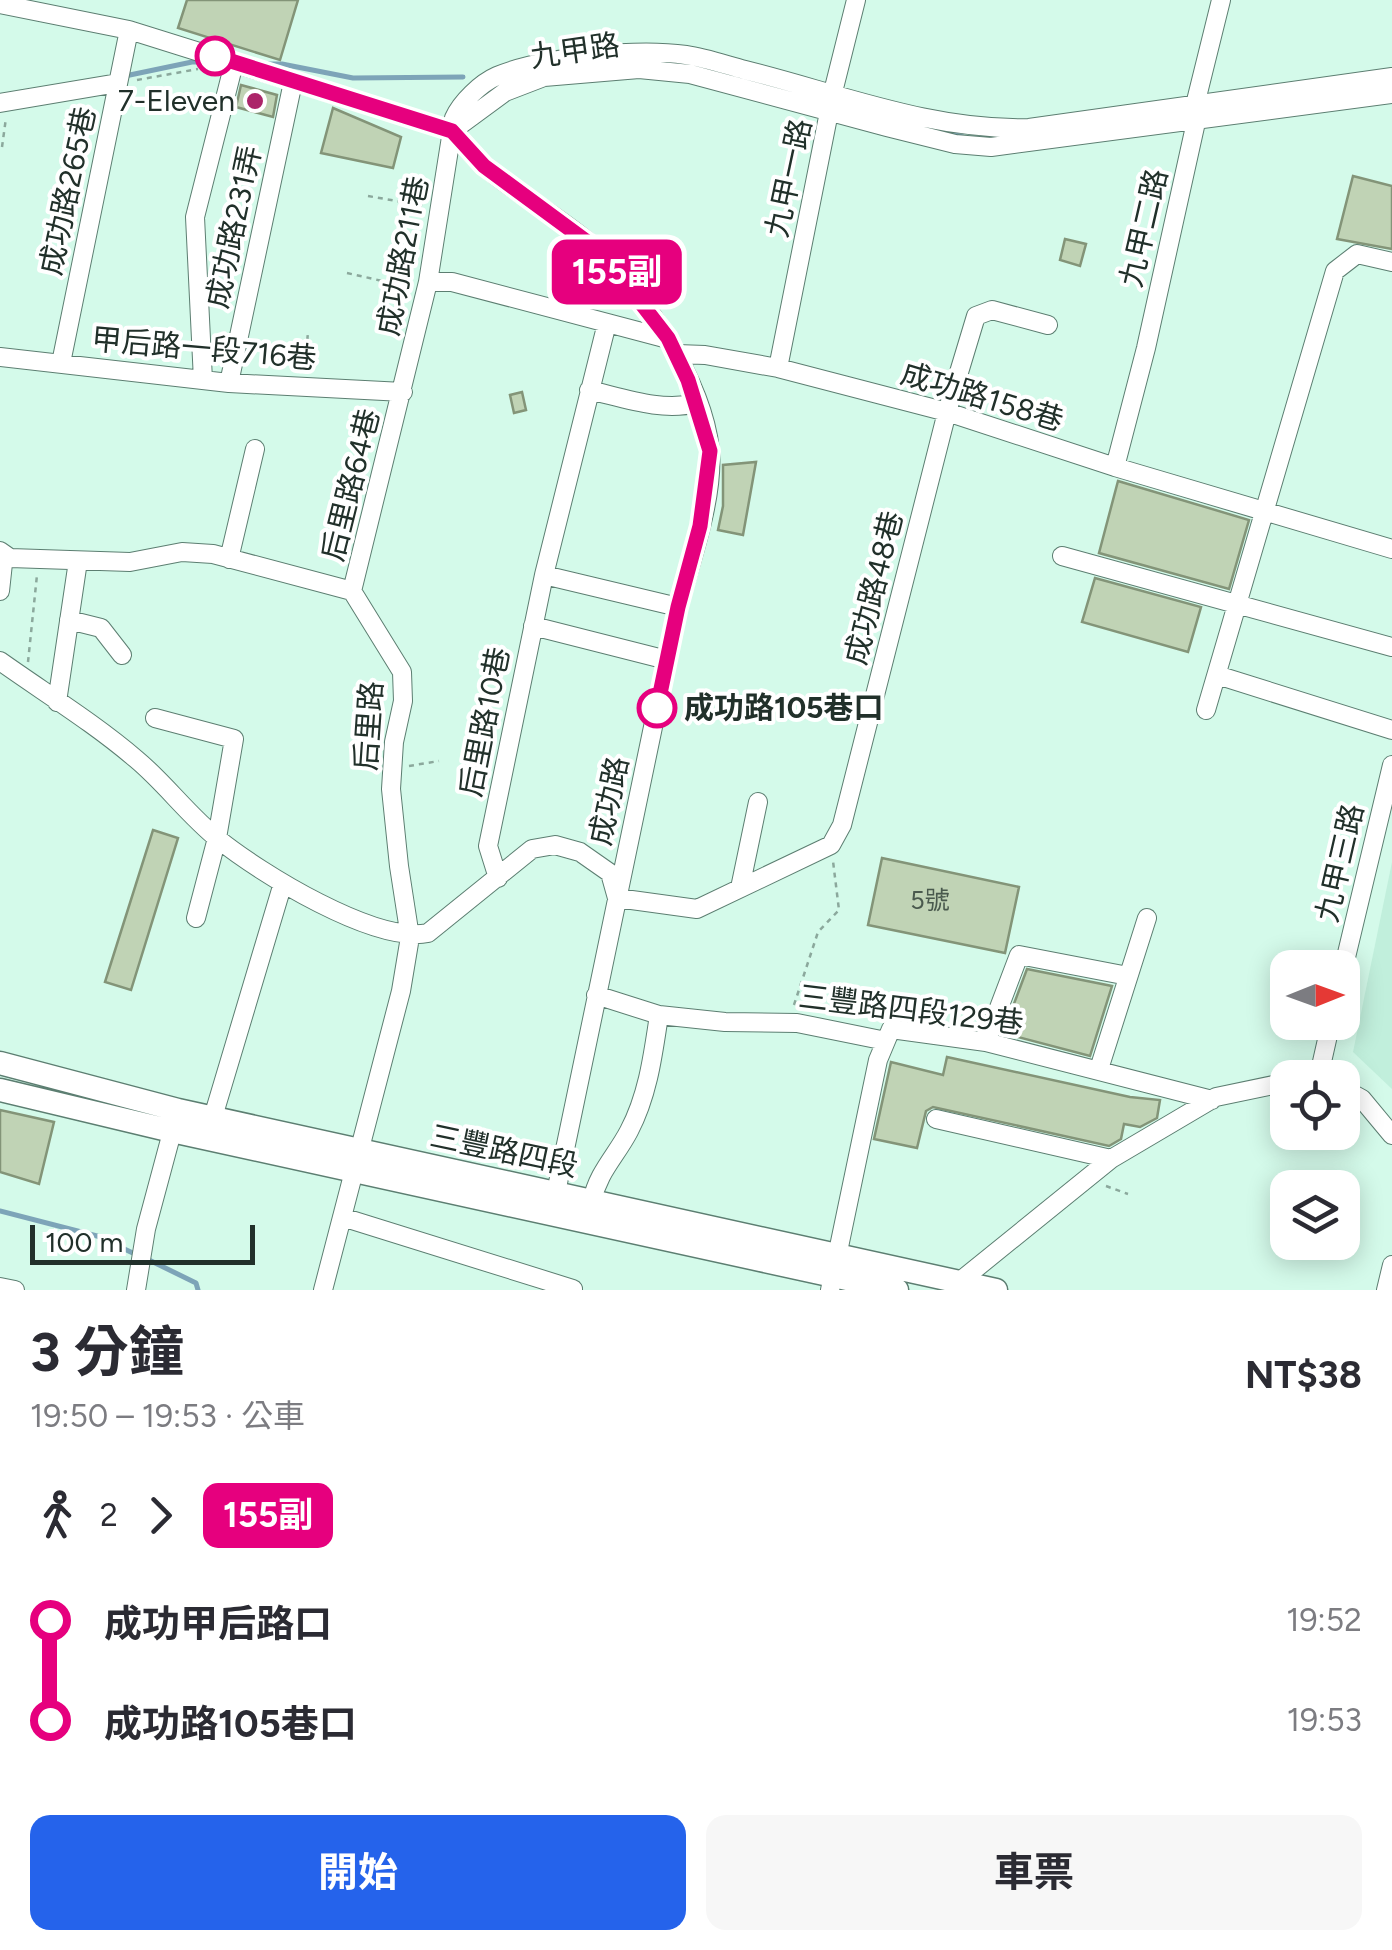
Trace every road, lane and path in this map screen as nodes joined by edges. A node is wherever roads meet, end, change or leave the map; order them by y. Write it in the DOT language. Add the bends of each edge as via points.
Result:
graph roads {
  1 [pos="856,0"];
  2 [pos="1221,0"];
  3 [pos="0,4"];
  4 [pos="129,30"];
  5 [pos="234,63"];
  6 [pos="196,70"];
  7 [pos="722,73"];
  8 [pos="1392,77"];
  9 [pos="293,82"];
  10 [pos="118,83"];
  11 [pos="833,92"];
  12 [pos="1392,94"];
  13 [pos="1327,95"];
  14 [pos="4,102"];
  15 [pos="831,112"];
  16 [pos="1196,114"];
  17 [pos="452,131"];
  18 [pos="2,147"];
  19 [pos="368,196"];
  20 [pos="440,209"];
  21 [pos="1392,262"];
  22 [pos="348,273"];
  23 [pos="427,286"];
  24 [pos="607,324"];
  25 [pos="1048,325"];
  26 [pos="308,333"];
  27 [pos="672,346"];
  28 [pos="0,357"];
  29 [pos="60,363"];
  30 [pos="778,368"];
  31 [pos="202,380"];
  32 [pos="229,383"];
  33 [pos="302,387"];
  34 [pos="590,390"];
  35 [pos="404,392"];
  36 [pos="696,404"];
  37 [pos="947,412"];
  38 [pos="255,449"];
  39 [pos="1114,466"];
  40 [pos="1266,510"];
  41 [pos="1392,548"];
  42 [pos="2,552"];
  43 [pos="1062,556"];
  44 [pos="39,559"];
  45 [pos="229,559"];
  46 [pos="78,560"];
  47 [pos="544,575"];
  48 [pos="0,591"];
  49 [pos="352,591"];
  50 [pos="678,607"];
  51 [pos="1237,607"];
  52 [pos="69,620"];
  53 [pos="533,626"];
  54 [pos="1392,648"];
  55 [pos="122,655"];
  56 [pos="667,660"];
  57 [pos="0,661"];
  58 [pos="1217,675"];
  59 [pos="26,680"];
  60 [pos="57,702"];
  61 [pos="1206,710"];
  62 [pos="155,718"];
  63 [pos="1392,730"];
  64 [pos="439,761"];
  65 [pos="1392,765"];
  66 [pos="392,768"];
  67 [pos="758,802"];
  68 [pos="217,838"];
  69 [pos="830,844"];
  70 [pos="498,878"];
  71 [pos="283,883"];
  72 [pos="740,888"];
  73 [pos="617,898"];
  74 [pos="196,918"];
  75 [pos="1147,918"];
  76 [pos="410,937"];
  77 [pos="1348,950"];
  78 [pos="1128,976"];
  79 [pos="596,995"];
  80 [pos="659,1015"];
  81 [pos="796,1023"];
  82 [pos="886,1041"];
  83 [pos="986,1042"];
  84 [pos="0,1062"];
  85 [pos="1099,1069"];
  86 [pos="1270,1086"];
  87 [pos="0,1090"];
  88 [pos="1360,1098"];
  89 [pos="1212,1100"];
  90 [pos="213,1117"];
  91 [pos="936,1119"];
  92 [pos="175,1121"];
  93 [pos="1392,1135"];
  94 [pos="1111,1159"];
  95 [pos="356,1160"];
  96 [pos="1085,1178"];
  97 [pos="1128,1194"];
  98 [pos="592,1201"];
  99 [pos="553,1203"];
  100 [pos="342,1216"];
  101 [pos="1392,1265"];
  102 [pos="834,1273"];
  103 [pos="959,1286"];
  104 [pos="0,1287"];
  105 [pos="573,1289"];
  106 [pos="14,1290"];
  107 [pos="136,1290"];
  108 [pos="324,1290"];
  109 [pos="897,1290"];
  110 [pos="996,1290"];
  111 [pos="1386,1290"];
  1 -- 11 [label="street, 九甲一路"];
  2 -- 16 [label="street, 九甲二路"];
  3 -- 4 [label="street, 成功路"];
  4 -- 5 [label="street, 成功路"];
  4 -- 10 [label="street, 成功路265巷"];
  5 -- 9 [label="street, 成功路"];
  5 -- 31 [label="street" via="195,217"];
  6 -- 10 [label="path"];
  7 -- 11 [label="street, 九甲路"];
  7 -- 15 [label="street, 九甲路"];
  7 -- 17 [label="street, 九甲路" via="639,69 544,77 505,92"];
  8 -- 13 [label="street, 九甲路"];
  9 -- 17 [label="street, 成功路"];
  9 -- 32 [label="street, 成功路231弄"];
  10 -- 14 [label="street"];
  10 -- 29 [label="street, 成功路265巷"];
  11 -- 15 [label="street, 九甲一路"];
  11 -- 16 [label="street, 九甲路" via="996,129"];
  12 -- 13 [label="street, 九甲路"];
  13 -- 16 [label="street, 九甲路"];
  14 -- 18 [label="path"];
  15 -- 16 [label="street, 九甲路" via="992,148"];
  15 -- 30 [label="street, 九甲一路"];
  16 -- 39 [label="street, 九甲二路"];
  17 -- 20 [label="street, 成功路211巷"];
  17 -- 27 [label="street, 成功路" via="484,166 590,244"];
  19 -- 20 [label="path"];
  20 -- 23 [label="street, 成功路211巷"];
  21 -- 40 [label="street" via="1357,254 1335,271"];
  22 -- 23 [label="path"];
  23 -- 24 [label="street, 成功路158巷" via="452,282"];
  23 -- 35 [label="street, 成功路211巷"];
  24 -- 27 [label="street, 成功路158巷"];
  24 -- 34 [label="street, 后里路10巷"];
  25 -- 37 [label="street, 成功路48巷" via="992,310 976,316"];
  26 -- 33 [label="path"];
  27 -- 30 [label="street, 成功路158巷"];
  27 -- 36 [label="street, 成功路"];
  28 -- 29 [label="street, 甲后路一段716巷"];
  29 -- 31 [label="street, 甲后路一段716巷"];
  30 -- 37 [label="street, 成功路158巷"];
  31 -- 32 [label="street, 甲后路一段716巷"];
  32 -- 33 [label="street, 甲后路一段716巷"];
  33 -- 35 [label="street, 甲后路一段716巷"];
  34 -- 36 [label="street" via="657,405"];
  34 -- 47 [label="street, 后里路10巷"];
  35 -- 49 [label="street, 后里路64巷"];
  36 -- 50 [label="street, 成功路" via="710,451 700,526"];
  37 -- 39 [label="street, 成功路158巷"];
  37 -- 69 [label="street, 成功路48巷" via="842,826"];
  38 -- 45 [label="street"];
  39 -- 40 [label="street, 成功路158巷"];
  40 -- 41 [label="street, 成功路158巷"];
  40 -- 51 [label="street"];
  42 -- 44 [label="street"];
  42 -- 48 [label="street"];
  43 -- 51 [label="street"];
  44 -- 46 [label="street"];
  44 -- 59 [label="path"];
  45 -- 46 [label="street" via="182,552 130,562"];
  45 -- 49 [label="street"];
  46 -- 52 [label="street"];
  47 -- 50 [label="street"];
  47 -- 53 [label="street, 后里路10巷"];
  49 -- 66 [label="street, 后里路" via="402,672"];
  50 -- 56 [label="street, 成功路"];
  51 -- 54 [label="street"];
  51 -- 58 [label="street"];
  52 -- 55 [label="street" via="100,628"];
  52 -- 60 [label="street"];
  53 -- 56 [label="street"];
  53 -- 70 [label="street, 后里路10巷" via="488,846"];
  56 -- 73 [label="street, 成功路"];
  57 -- 59 [label="street"];
  58 -- 61 [label="street"];
  58 -- 63 [label="street"];
  59 -- 60 [label="street"];
  60 -- 68 [label="street" via="136,758"];
  62 -- 68 [label="street" via="234,738"];
  64 -- 66 [label="path"];
  65 -- 77 [label="street, 九甲三路"];
  66 -- 76 [label="street, 后里路"];
  67 -- 72 [label="street"];
  68 -- 71 [label="street"];
  68 -- 74 [label="street"];
  69 -- 72 [label="street"];
  69 -- 81 [label="path" via="839,910 818,932 794,1003"];
  70 -- 73 [label="street" via="532,849 555,845 580,852 610,874"];
  70 -- 76 [label="street" via="428,933"];
  71 -- 76 [label="street" via="337,912"];
  71 -- 90 [label="street"];
  72 -- 73 [label="street" via="697,909"];
  73 -- 79 [label="street, 成功路"];
  75 -- 78 [label="street"];
  76 -- 95 [label="street, 后里路" via="402,992"];
  78 -- 83 [label="street" via="1019,955"];
  78 -- 85 [label="street"];
  79 -- 80 [label="street, 三豐路四段129巷"];
  79 -- 99 [label="street, 成功路"];
  80 -- 81 [label="street, 三豐路四段129巷"];
  80 -- 98 [label="street" via="650,1076 629,1132 596,1180"];
  81 -- 82 [label="street, 三豐路四段129巷"];
  82 -- 83 [label="street, 三豐路四段129巷" via="891,1030"];
  82 -- 102 [label="street"];
  83 -- 85 [label="street, 三豐路四段129巷"];
  84 -- 92 [label="main road, 三豐路四段"];
  85 -- 89 [label="street, 三豐路四段129巷"];
  86 -- 89 [label="street"];
  87 -- 92 [label="main road, 三豐路四段"];
  88 -- 93 [label="street"];
  89 -- 94 [label="street"];
  90 -- 92 [label="main road, 三豐路四段"];
  90 -- 95 [label="main road, 三豐路四段"];
  91 -- 94 [label="street"];
  92 -- 95 [label="main road, 三豐路四段"];
  92 -- 107 [label="street"];
  94 -- 96 [label="street"];
  95 -- 99 [label="main road, 三豐路四段"];
  95 -- 100 [label="street, 后里路"];
  96 -- 97 [label="path"];
  96 -- 103 [label="street"];
  98 -- 99 [label="main road, 三豐路四段"];
  98 -- 102 [label="main road, 三豐路四段"];
  99 -- 102 [label="main road, 三豐路四段"];
  100 -- 105 [label="street"];
  100 -- 108 [label="street, 后里路"];
  101 -- 111 [label="street"];
  102 -- 103 [label="main road, 三豐路四段"];
  102 -- 109 [label="main road, 三豐路四段"];
  103 -- 110 [label="main road, 三豐路四段"];
  104 -- 106 [label="street"];
}
